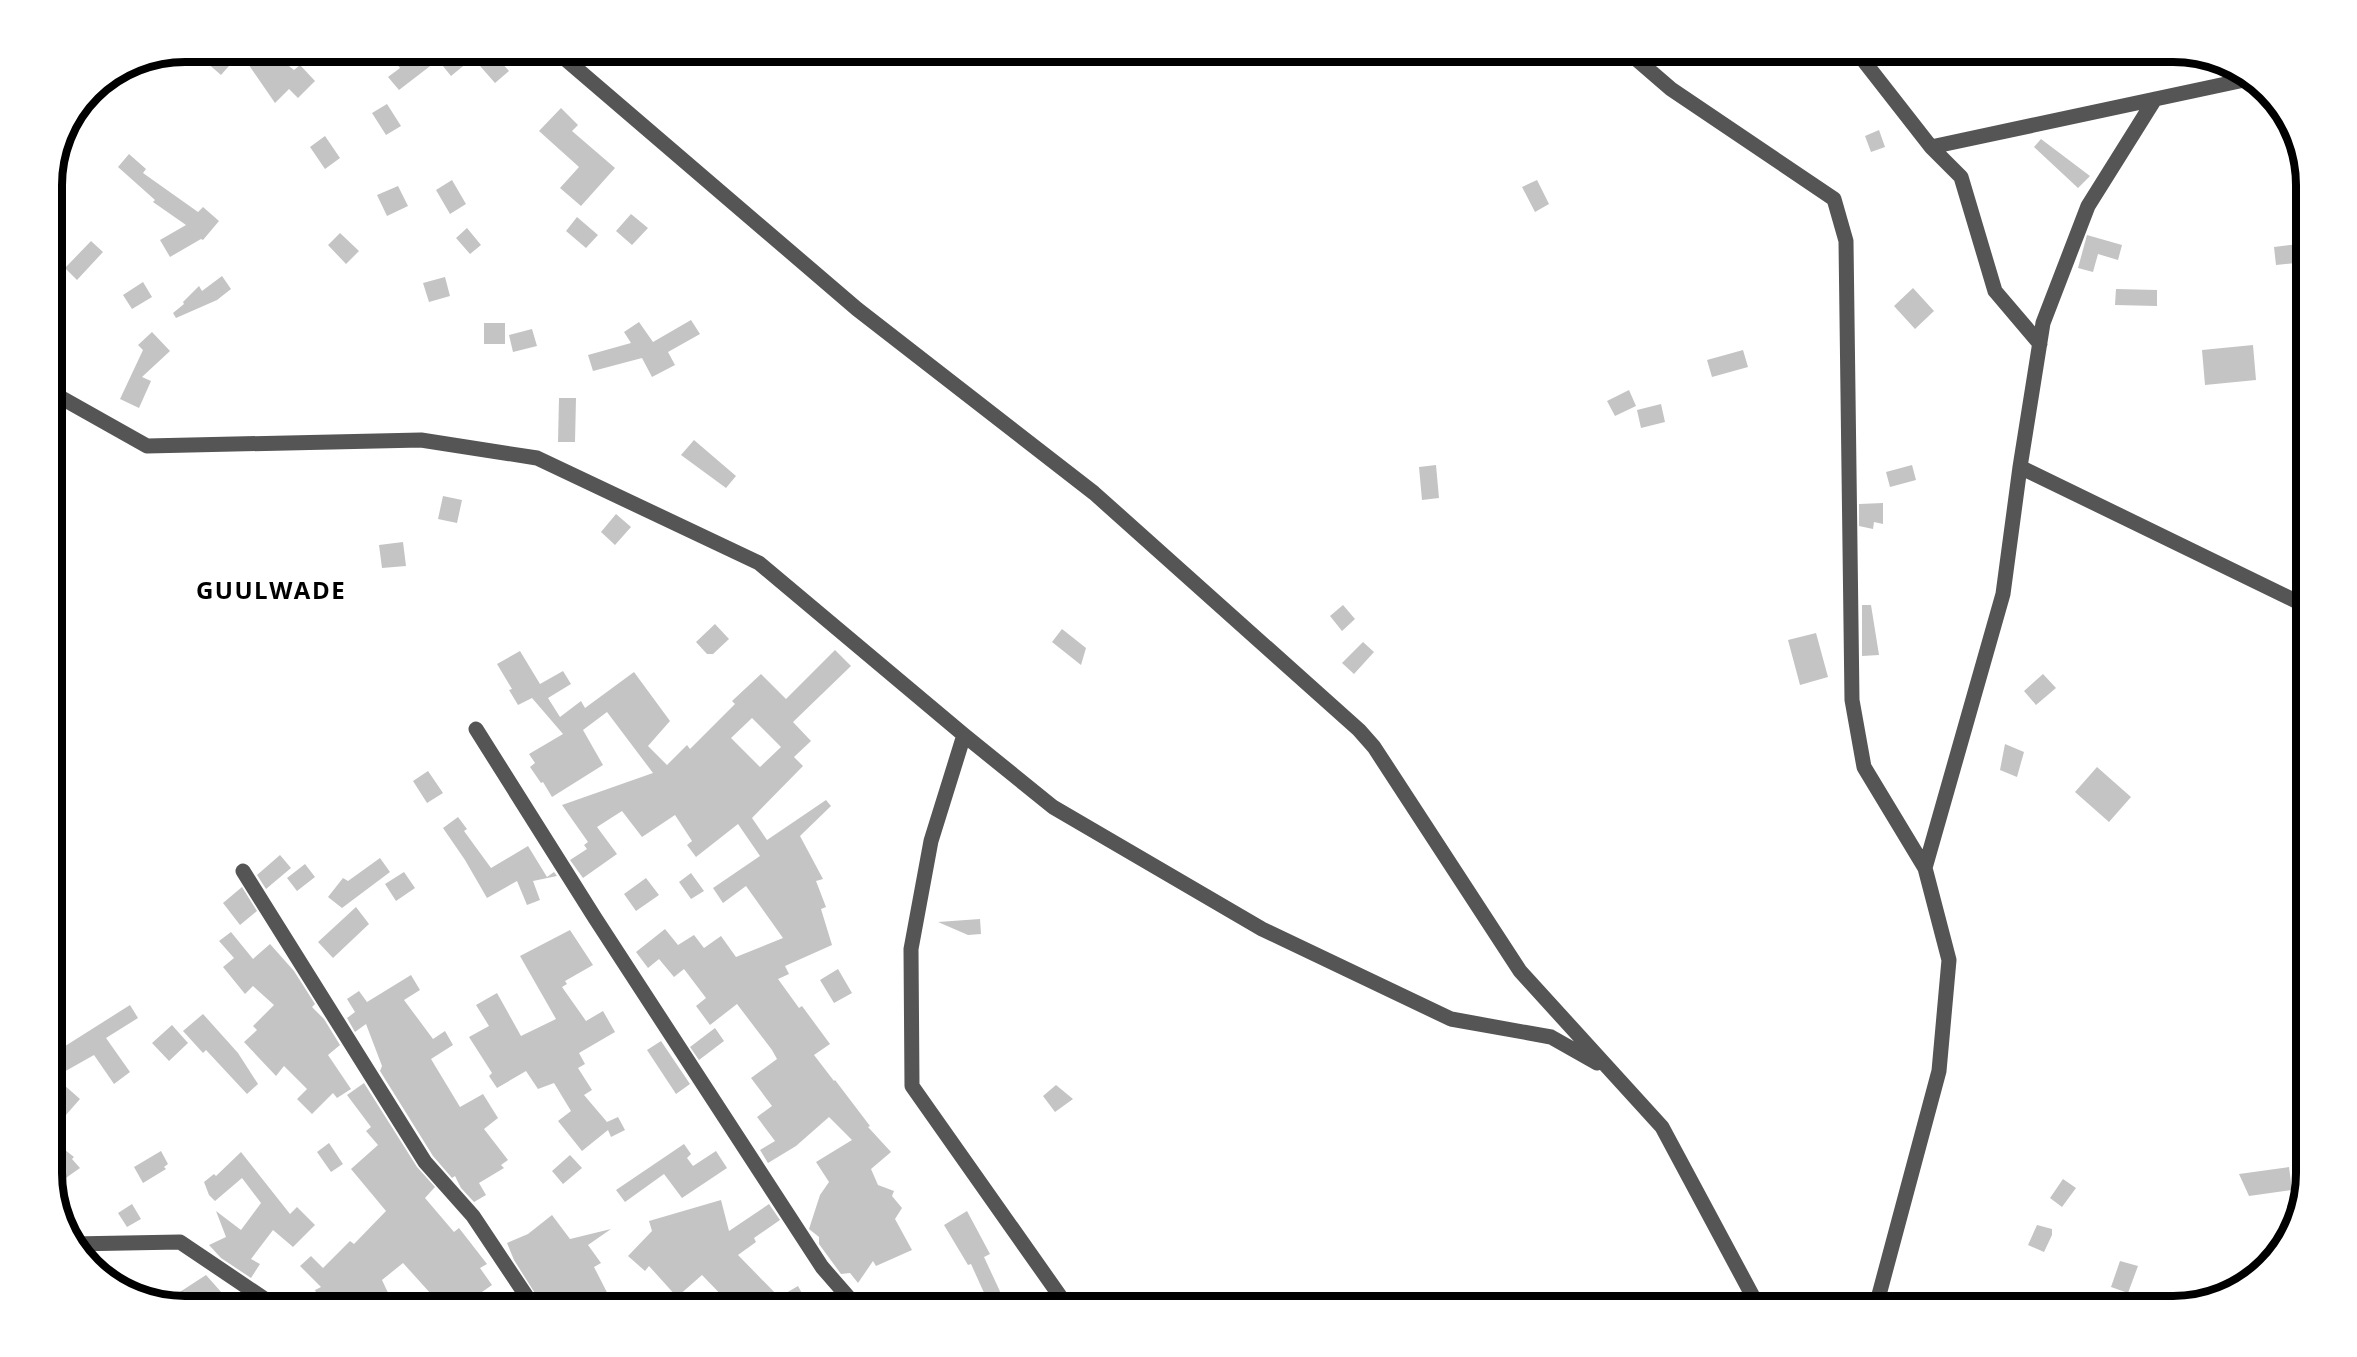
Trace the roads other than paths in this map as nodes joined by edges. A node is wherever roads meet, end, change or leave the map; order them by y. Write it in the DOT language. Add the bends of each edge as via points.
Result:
graph roads {
  1 [pos="569,62"];
  2 [pos="1640,62"];
  3 [pos="1865,62"];
  4 [pos="2239,81"];
  5 [pos="2155,99"];
  6 [pos="1931,147"];
  7 [pos="2040,344"];
  8 [pos="62,398"];
  9 [pos="2020,467"];
  10 [pos="2295,601"];
  11 [pos="476,729"];
  12 [pos="964,735"];
  13 [pos="1925,868"];
  14 [pos="243,871"];
  15 [pos="1610,1071"];
  16 [pos="84,1244"];
  17 [pos="260,1296"];
  18 [pos="526,1296"];
  19 [pos="847,1296"];
  20 [pos="1060,1296"];
  21 [pos="1753,1296"];
  22 [pos="1879,1296"];
  1 -- 15 [label="street" via="857,309 1095,493 1359,730 1374,747 1520,971"];
  2 -- 13 [label="street" via="1671,89 1834,199 1846,241 1852,700 1864,767"];
  3 -- 6 [label="street"];
  4 -- 5 [label="street"];
  5 -- 6 [label="street"];
  5 -- 7 [label="street" via="2088,206 2043,323"];
  6 -- 7 [label="street" via="1961,177 1995,291"];
  7 -- 9 [label="street"];
  8 -- 12 [label="street" via="147,446 421,440 537,458 759,562"];
  9 -- 10 [label="street"];
  9 -- 13 [label="street" via="2003,594"];
  11 -- 19 [label="street" via="822,1267"];
  12 -- 15 [label="street" via="1053,807 1262,929 1451,1019 1551,1037"];
  12 -- 20 [label="street" via="931,841 911,949 912,1086"];
  13 -- 22 [label="street" via="1949,960 1939,1071"];
  14 -- 18 [label="street" via="425,1162 473,1216"];
  15 -- 21 [label="street" via="1662,1127"];
  16 -- 17 [label="street" via="180,1242"];
}
